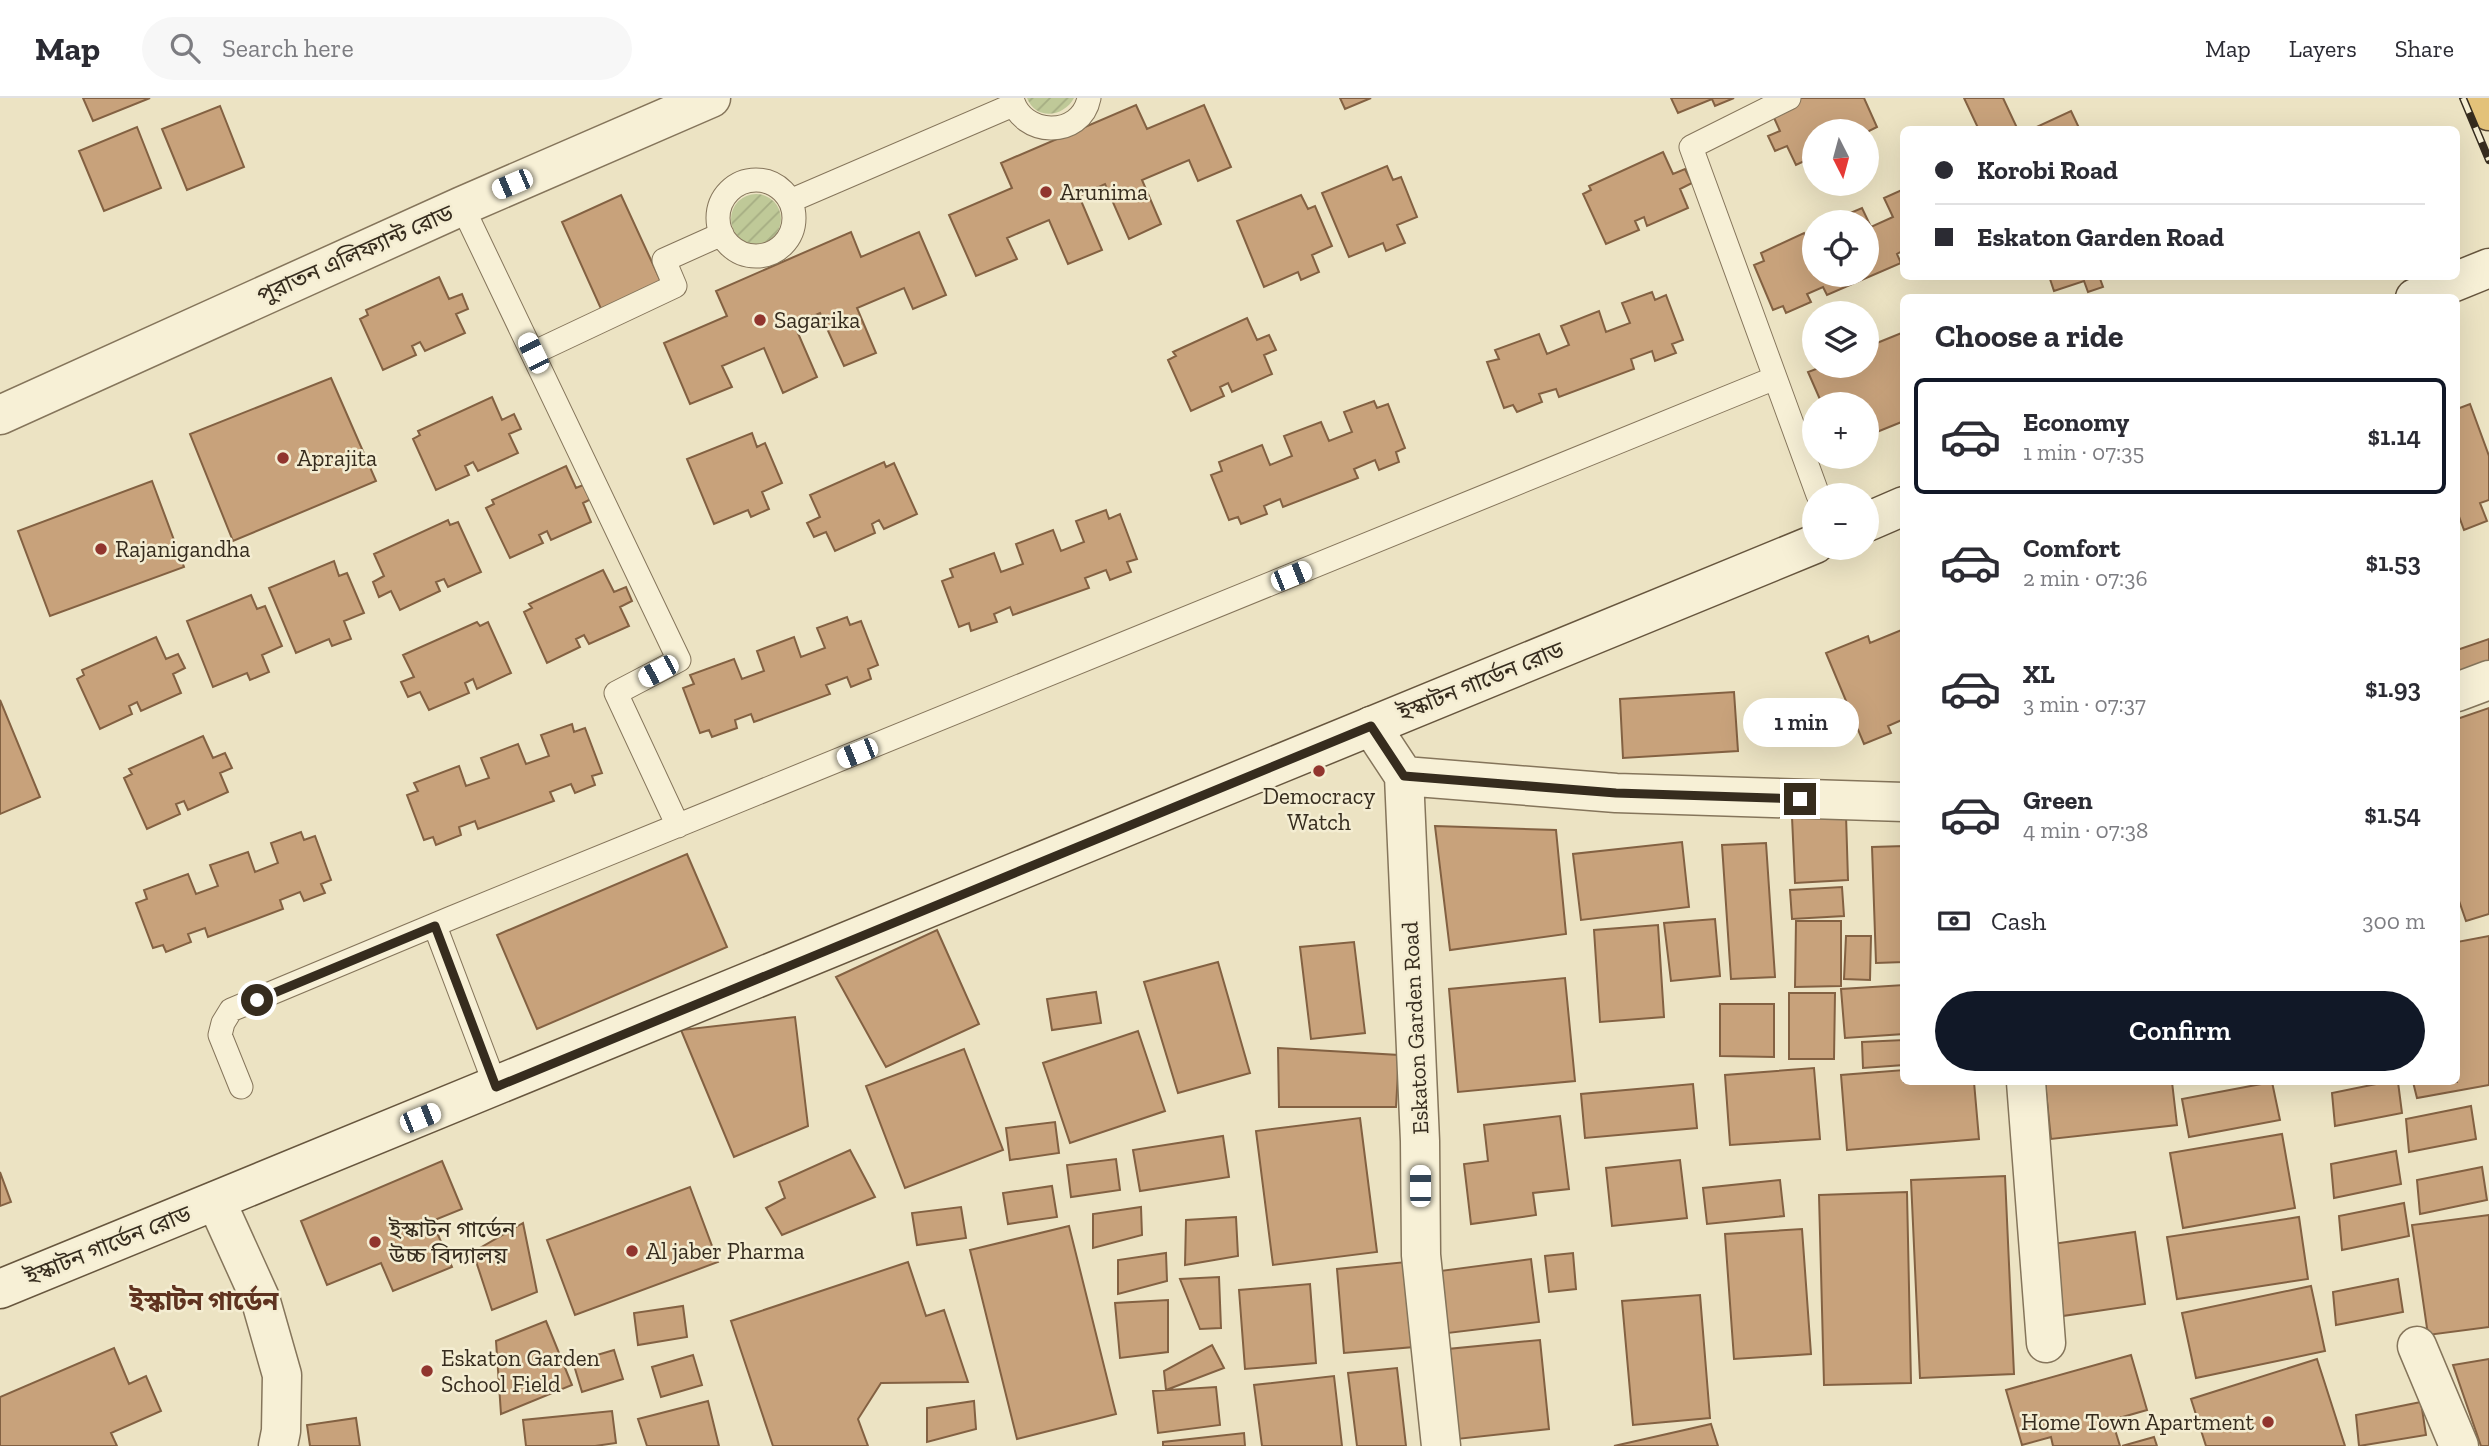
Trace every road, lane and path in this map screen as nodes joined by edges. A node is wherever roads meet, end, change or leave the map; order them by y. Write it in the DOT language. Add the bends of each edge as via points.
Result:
graph roads {
  1 [pos="712,98"];
  2 [pos="1089,98"];
  3 [pos="1789,98"];
  4 [pos="2483,98"];
  5 [pos="1013,101"];
  6 [pos="2489,111"];
  7 [pos="790,201"];
  8 [pos="462,206"];
  9 [pos="722,234"];
  10 [pos="2489,268"];
  11 [pos="2459,280"];
  12 [pos="2460,280"];
  13 [pos="2425,294"];
  14 [pos="533,353"];
  15 [pos="1775,378"];
  16 [pos="0,415"];
  17 [pos="1814,483"];
  18 [pos="1900,508"];
  19 [pos="1879,517"];
  20 [pos="1802,549"];
  21 [pos="2489,680"];
  22 [pos="2460,691"];
  23 [pos="1371,726"];
  24 [pos="1404,776"];
  25 [pos="1900,802"];
  26 [pos="678,826"];
  27 [pos="435,926"];
  28 [pos="2026,1085"];
  29 [pos="242,1087"];
  30 [pos="496,1087"];
  31 [pos="216,1201"];
  32 [pos="0,1289"];
  33 [pos="2046,1343"];
  34 [pos="2417,1346"];
  35 [pos="278,1446"];
  36 [pos="1441,1446"];
  37 [pos="2459,1446"];
  1 -- 8 [label="street, পুরাতন এলিফ্যান্ট রোড"];
  2 -- 5 [label="lane" via="1081,115 1057,128 1031,124"];
  3 -- 15 [label="lane" via="1691,147"];
  4 -- 6 [label="highway"];
  5 -- 7 [label="lane"];
  7 -- 9 [label="lane" via="774,184 739,184 729,191 718,212"];
  7 -- 9 [label="lane" via="794,224 783,245 773,252 762,256 739,253"];
  8 -- 14 [label="lane"];
  8 -- 16 [label="street, পুরাতন এলিফ্যান্ট রোড"];
  9 -- 14 [label="lane" via="664,260 675,286"];
  10 -- 12 [label="street"];
  11 -- 13 [label="street"];
  14 -- 26 [label="lane" via="679,660 616,693"];
  15 -- 17 [label="lane"];
  15 -- 26 [label="lane"];
  18 -- 19 [label="street"];
  20 -- 23 [label="street, ইস্কাটন গার্ডেন রোড"];
  21 -- 22 [label="street"];
  23 -- 24 [label="street"];
  23 -- 30 [label="street, ইস্কাটন গার্ডেন রোড"];
  24 -- 25 [label="street" via="1616,793"];
  24 -- 36 [label="street, Eskaton Garden Road" via="1421,1255"];
  26 -- 27 [label="lane"];
  27 -- 29 [label="lane" via="231,1010 220,1035"];
  27 -- 30 [label="lane"];
  28 -- 33 [label="street"];
  30 -- 31 [label="street, ইস্কাটন গার্ডেন রোড"];
  31 -- 32 [label="street, ইস্কাটন গার্ডেন রোড"];
  31 -- 35 [label="street, ইস্কাটন গার্ডেন রোড" via="260,1298 282,1376"];
  34 -- 37 [label="street"];
}
